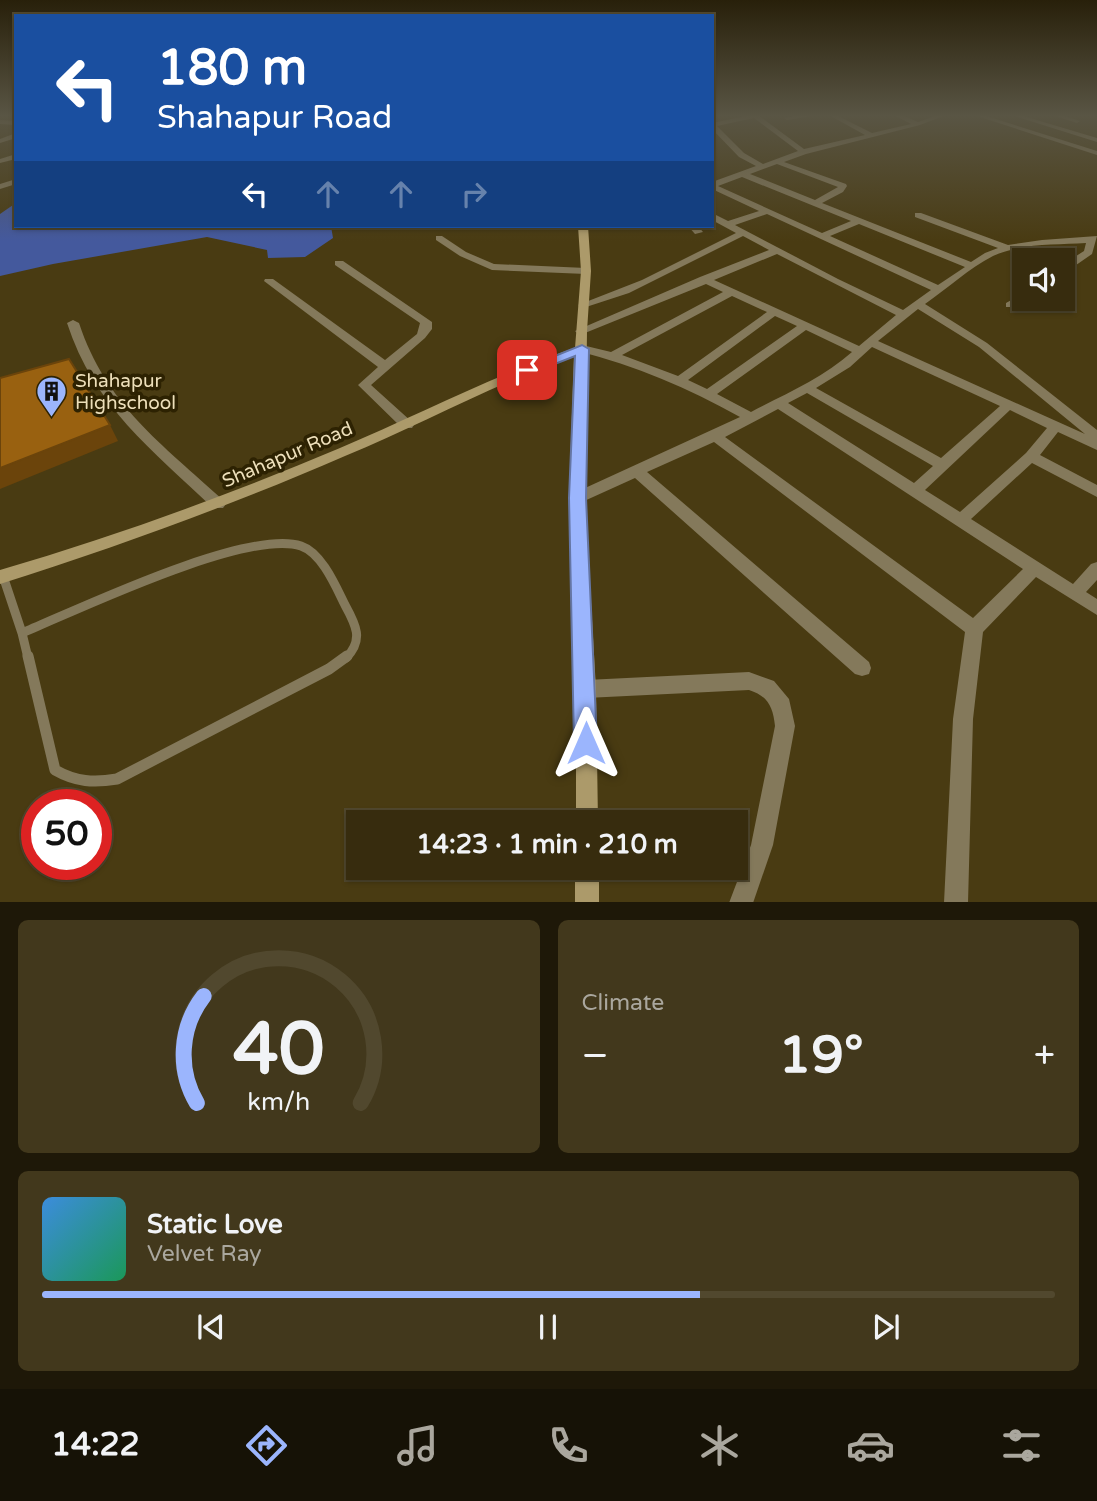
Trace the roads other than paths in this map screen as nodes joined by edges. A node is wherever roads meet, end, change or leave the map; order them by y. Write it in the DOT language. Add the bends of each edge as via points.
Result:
graph roads {
  1 [pos="742,157"];
  2 [pos="790,157"];
  3 [pos="778,162"];
  4 [pos="764,167"];
  5 [pos="746,175"];
  6 [pos="714,185"];
  7 [pos="714,187"];
  8 [pos="817,202"];
  9 [pos="768,211"];
  10 [pos="918,215"];
  11 [pos="714,217"];
  12 [pos="862,220"];
  13 [pos="731,223"];
  14 [pos="583,228"];
  15 [pos="745,232"];
  16 [pos="823,236"];
  17 [pos="439,237"];
  18 [pos="1094,239"];
  19 [pos="1005,247"];
  20 [pos="776,251"];
  21 [pos="1075,262"];
  22 [pos="339,263"];
  23 [pos="972,266"];
  24 [pos="586,271"];
  25 [pos="704,279"];
  26 [pos="269,281"];
  27 [pos="937,289"];
  28 [pos="731,292"];
  29 [pos="583,305"];
  30 [pos="919,305"];
  31 [pos="774,312"];
  32 [pos="903,314"];
  33 [pos="73,323"];
  34 [pos="804,326"];
  35 [pos="581,331"];
  36 [pos="871,342"];
  37 [pos="582,349"];
  38 [pos="860,351"];
  39 [pos="614,355"];
  40 [pos="385,366"];
  41 [pos="680,380"];
  42 [pos="807,388"];
  43 [pos="709,394"];
  44 [pos="778,403"];
  45 [pos="1007,406"];
  46 [pos="750,417"];
  47 [pos="407,425"];
  48 [pos="1055,427"];
  49 [pos="715,436"];
  50 [pos="1097,437"];
  51 [pos="1097,445"];
  52 [pos="1031,456"];
  53 [pos="943,465"];
  54 [pos="639,472"];
  55 [pos="916,489"];
  56 [pos="1097,492"];
  57 [pos="577,498"];
  58 [pos="218,504"];
  59 [pos="962,519"];
  60 [pos="1035,568"];
  61 [pos="1097,569"];
  62 [pos="2,576"];
  63 [pos="1074,594"];
  64 [pos="1097,608"];
  65 [pos="974,629"];
  66 [pos="22,633"];
  67 [pos="862,668"];
  68 [pos="586,689"];
  69 [pos="587,810"];
  70 [pos="587,880"];
  71 [pos="587,902"];
  72 [pos="741,902"];
  73 [pos="956,902"];
  1 -- 4 [label="street"];
  2 -- 3 [label="street"];
  3 -- 4 [label="street"];
  3 -- 8 [label="street" via="843,186"];
  4 -- 5 [label="street"];
  5 -- 6 [label="street"];
  5 -- 8 [label="street"];
  7 -- 9 [label="street"];
  8 -- 12 [label="street"];
  9 -- 13 [label="street"];
  9 -- 16 [label="street"];
  10 -- 19 [label="street"];
  11 -- 13 [label="street"];
  12 -- 16 [label="street"];
  12 -- 23 [label="street"];
  13 -- 15 [label="street"];
  14 -- 24 [label="main road"];
  15 -- 20 [label="street"];
  15 -- 29 [label="street" via="632,288"];
  16 -- 27 [label="street"];
  17 -- 24 [label="street" via="492,267"];
  18 -- 19 [label="street"];
  18 -- 21 [label="street" via="1088,253"];
  19 -- 23 [label="street"];
  20 -- 25 [label="street"];
  20 -- 32 [label="street"];
  22 -- 40 [label="street" via="426,322 421,336"];
  23 -- 27 [label="street"];
  24 -- 29 [label="main road"];
  25 -- 28 [label="street"];
  25 -- 35 [label="street"];
  26 -- 40 [label="street"];
  27 -- 30 [label="street"];
  28 -- 31 [label="street"];
  28 -- 39 [label="street"];
  29 -- 35 [label="main road"];
  30 -- 32 [label="street"];
  30 -- 50 [label="street" via="983,345"];
  31 -- 34 [label="street"];
  31 -- 41 [label="street"];
  32 -- 36 [label="street"];
  33 -- 58 [label="street" via="78,345 105,392"];
  34 -- 38 [label="street"];
  34 -- 43 [label="street"];
  35 -- 37 [label="main road"];
  36 -- 38 [label="street"];
  36 -- 45 [label="street"];
  37 -- 39 [label="street"];
  37 -- 47 [label="main road, Shahapur Road"];
  37 -- 57 [label="main road"];
  38 -- 42 [label="street"];
  39 -- 41 [label="street"];
  40 -- 47 [label="street" via="364,385"];
  41 -- 43 [label="street"];
  42 -- 44 [label="street"];
  42 -- 53 [label="street"];
  43 -- 46 [label="street"];
  44 -- 46 [label="street"];
  44 -- 55 [label="street"];
  45 -- 48 [label="street"];
  45 -- 53 [label="street"];
  46 -- 49 [label="street"];
  47 -- 58 [label="main road, Shahapur Road"];
  48 -- 51 [label="street"];
  48 -- 52 [label="street"];
  49 -- 54 [label="street"];
  49 -- 65 [label="street"];
  52 -- 56 [label="street"];
  52 -- 59 [label="street"];
  53 -- 55 [label="street"];
  54 -- 57 [label="street"];
  54 -- 67 [label="street"];
  55 -- 59 [label="street"];
  57 -- 68 [label="main road"];
  58 -- 62 [label="main road, Shahapur Road"];
  59 -- 60 [label="street"];
  60 -- 63 [label="street"];
  60 -- 65 [label="street"];
  61 -- 63 [label="street"];
  62 -- 66 [label="lane"];
  63 -- 64 [label="street"];
  65 -- 73 [label="street" via="963,719"];
  66 -- 66 [label="lane" via="235,550 282,542 301,546 317,557 358,630 358,642 348,658 329,670 117,779 90,784 55,770"];
  68 -- 69 [label="main road"];
  68 -- 72 [label="street" via="749,681 767,687 782,705 785,726 762,845"];
  70 -- 71 [label="main road"];
}
